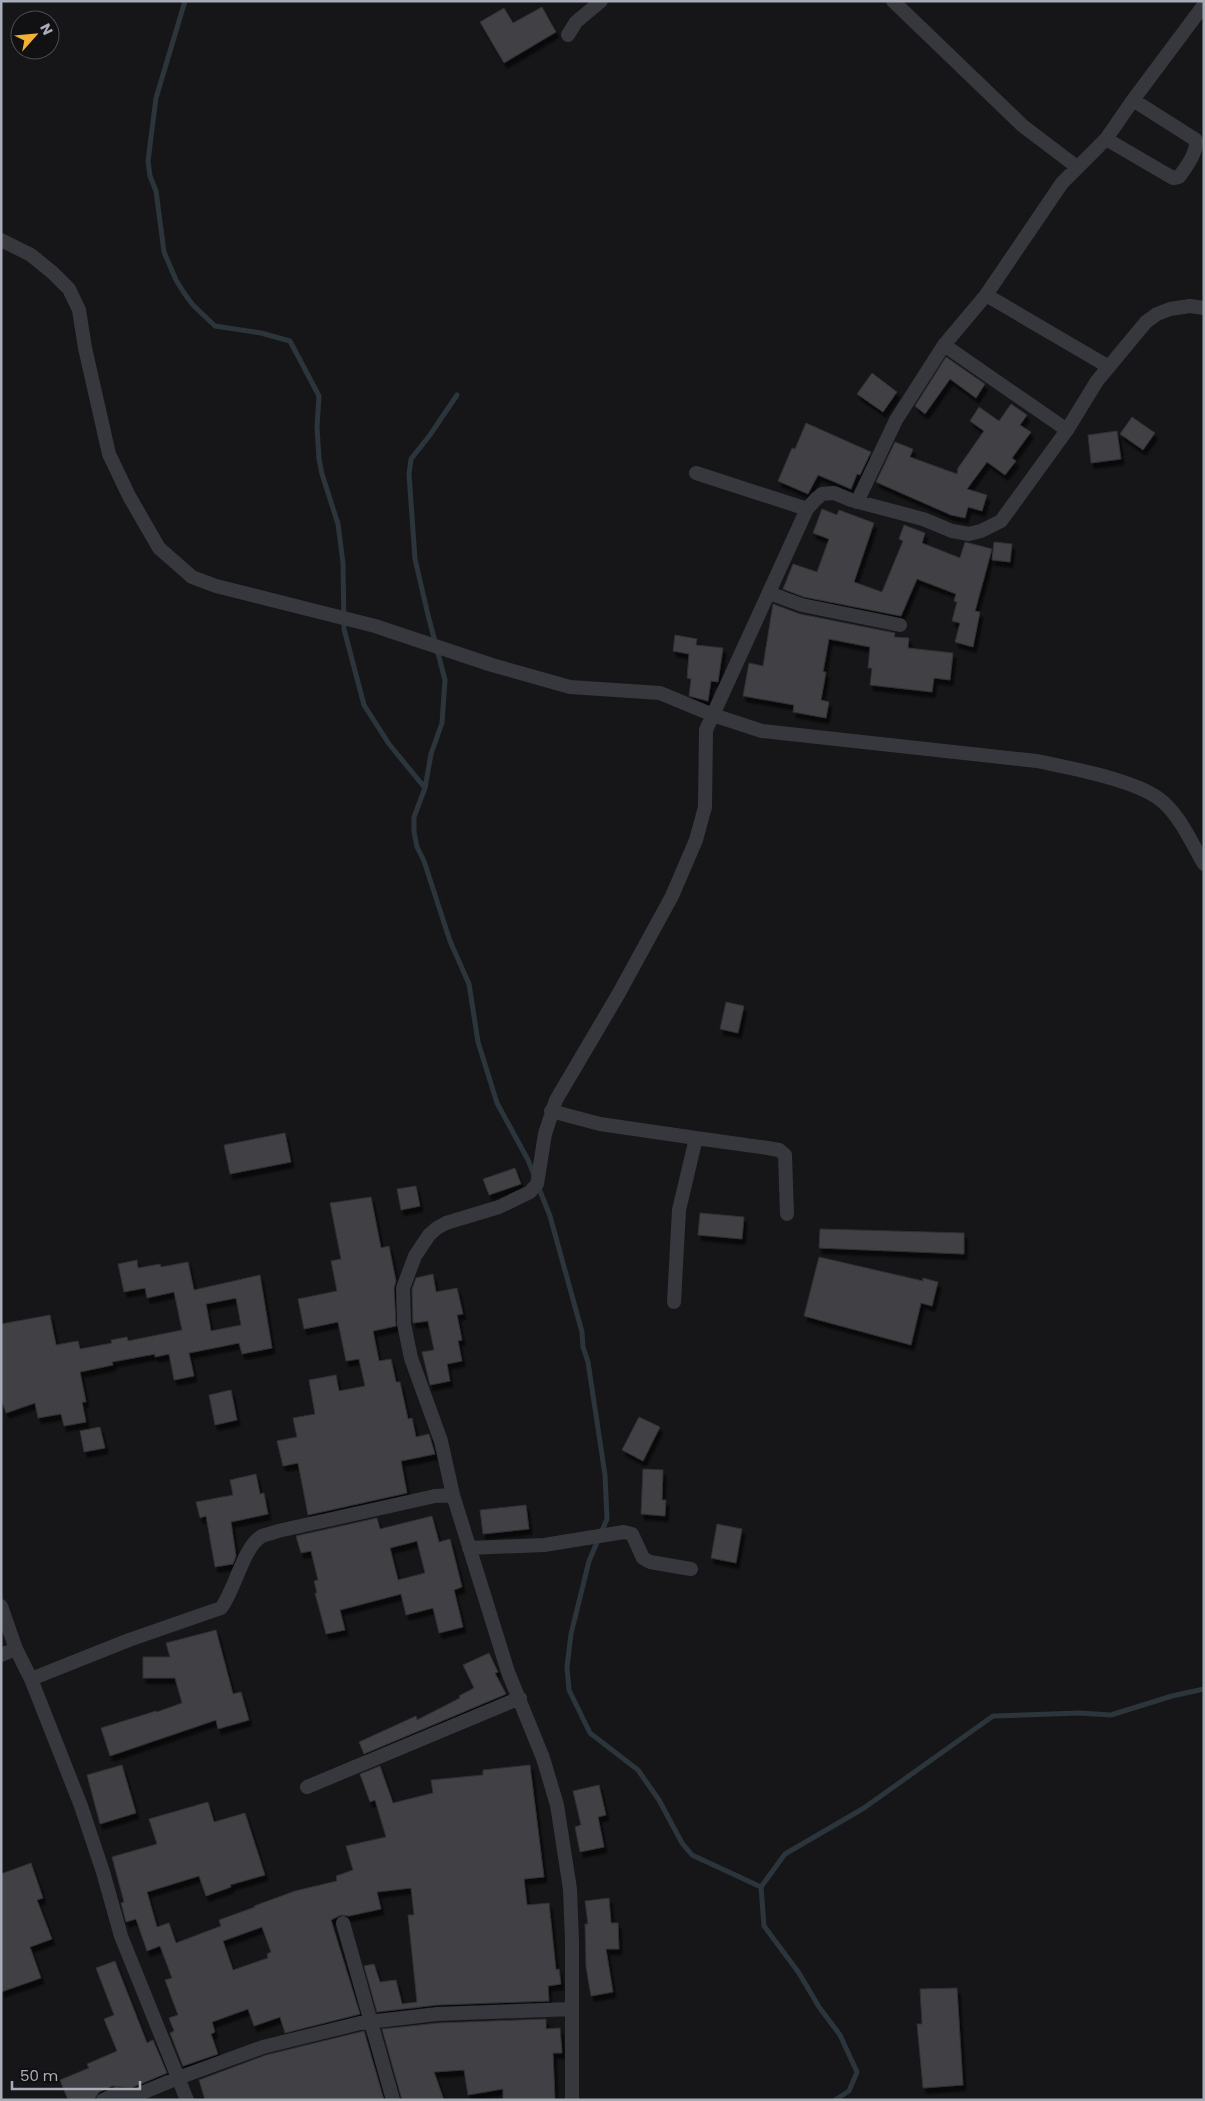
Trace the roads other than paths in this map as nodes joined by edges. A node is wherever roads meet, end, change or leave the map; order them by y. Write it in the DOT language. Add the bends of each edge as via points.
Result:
graph roads {
  1 [pos="601,1"];
  2 [pos="894,1"];
  3 [pos="1204,6"];
  4 [pos="568,35"];
  5 [pos="1133,100"];
  6 [pos="1106,139"];
  7 [pos="1077,167"];
  8 [pos="1,240"];
  9 [pos="986,295"];
  10 [pos="1204,308"];
  11 [pos="944,345"];
  12 [pos="1109,367"];
  13 [pos="1067,430"];
  14 [pos="696,473"];
  15 [pos="856,502"];
  16 [pos="807,509"];
  17 [pos="769,593"];
  18 [pos="900,625"];
  19 [pos="713,715"];
  20 [pos="1204,864"];
  21 [pos="551,1111"];
  22 [pos="696,1138"];
  23 [pos="787,1214"];
  24 [pos="674,1302"];
  25 [pos="453,1496"];
  26 [pos="469,1548"];
  27 [pos="691,1569"];
  28 [pos="1,1606"];
  29 [pos="16,1649"];
  30 [pos="1,1655"];
  31 [pos="31,1679"];
  32 [pos="520,1698"];
  33 [pos="307,1787"];
  34 [pos="343,1923"];
  35 [pos="572,2009"];
  36 [pos="370,2022"];
  37 [pos="178,2078"];
  38 [pos="103,2100"];
  39 [pos="187,2100"];
  40 [pos="393,2100"];
  41 [pos="572,2100"];
  1 -- 4 [label="street" via="576,22"];
  2 -- 7 [label="street" via="1023,126"];
  3 -- 5 [label="street"];
  5 -- 6 [label="street"];
  5 -- 6 [label="street" via="1196,140 1186,168 1180,176 1173,178"];
  6 -- 7 [label="street"];
  7 -- 9 [label="street"];
  8 -- 19 [label="street" via="31,255 69,289 79,310 109,454 128,496 159,548 192,576 216,586 375,626 492,666 570,687 660,693"];
  9 -- 11 [label="street"];
  9 -- 12 [label="street"];
  10 -- 12 [label="street" via="1190,306 1157,314 1146,322"];
  11 -- 13 [label="street"];
  11 -- 15 [label="street" via="896,420"];
  12 -- 13 [label="street"];
  13 -- 15 [label="street" via="1001,522 981,531 969,534 952,531 923,519"];
  14 -- 16 [label="street"];
  15 -- 16 [label="street" via="834,493 822,494"];
  16 -- 17 [label="street"];
  17 -- 18 [label="street" via="802,605"];
  17 -- 19 [label="street"];
  19 -- 20 [label="street" via="762,731 1037,761 1133,785 1158,798 1177,818"];
  19 -- 21 [label="street" via="706,730 705,807 696,840 672,896"];
  21 -- 22 [label="street" via="600,1124"];
  21 -- 25 [label="street" via="540,1176 534,1189 499,1207 437,1228 415,1256 403,1288 404,1324 411,1358 441,1441"];
  22 -- 23 [label="street" via="779,1150 785,1155"];
  22 -- 24 [label="street" via="679,1210"];
  25 -- 26 [label="street"];
  25 -- 31 [label="street" via="434,1496 261,1537 239,1570 228,1600 221,1608 112,1646"];
  26 -- 27 [label="street" via="544,1545 624,1532 632,1534 643,1558 650,1562"];
  26 -- 32 [label="street" via="508,1672"];
  28 -- 29 [label="street"];
  29 -- 30 [label="street"];
  29 -- 31 [label="street"];
  31 -- 37 [label="street" via="81,1806 121,1936"];
  32 -- 33 [label="street"];
  32 -- 35 [label="street" via="543,1758 557,1805 564,1845 570,1898"];
  34 -- 36 [label="street"];
  35 -- 36 [label="street" via="437,2014"];
  35 -- 41 [label="street"];
  36 -- 37 [label="street" via="263,2047"];
  36 -- 40 [label="street"];
  37 -- 38 [label="street" via="132,2097 116,2094"];
  37 -- 39 [label="street"];
}
